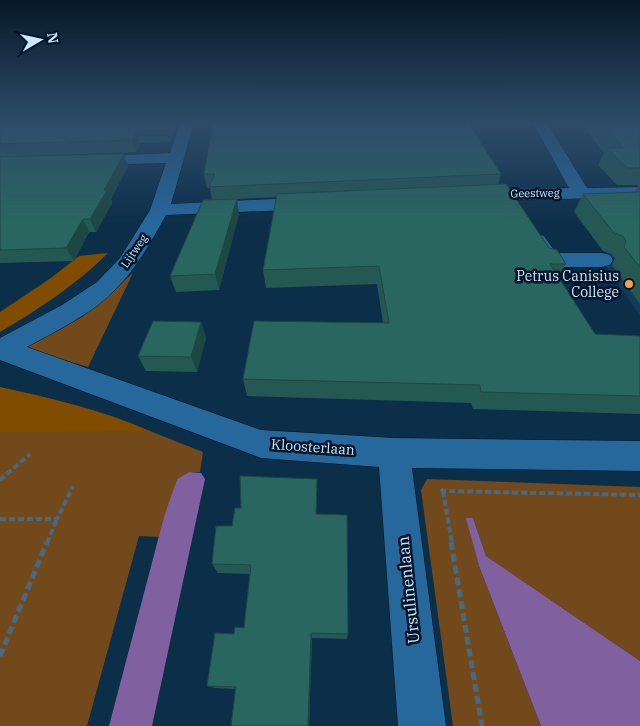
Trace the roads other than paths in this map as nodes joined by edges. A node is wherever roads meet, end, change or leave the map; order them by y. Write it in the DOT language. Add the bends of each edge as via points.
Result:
graph roads {
  1 [pos="560,157"];
  2 [pos="175,158"];
  3 [pos="78,161"];
  4 [pos="640,192"];
  5 [pos="582,193"];
  6 [pos="456,196"];
  7 [pos="328,202"];
  8 [pos="160,210"];
  9 [pos="517,210"];
  10 [pos="602,260"];
  11 [pos="1,349"];
  12 [pos="394,453"];
  13 [pos="640,456"];
  14 [pos="422,726"];
  1 -- 5 [label="street"];
  2 -- 3 [label="street"];
  2 -- 8 [label="street, Lijtweg"];
  4 -- 5 [label="street, Geestweg"];
  5 -- 9 [label="street, Geestweg"];
  6 -- 9 [label="street, Geestweg"];
  7 -- 8 [label="street"];
  8 -- 11 [label="street, Lijtweg" via="128,262 105,287 72,311"];
  9 -- 10 [label="street" via="550,260"];
  11 -- 12 [label="street, Kloosterlaan" via="261,444"];
  12 -- 13 [label="street, Kloosterlaan"];
  12 -- 14 [label="street, Ursulinenlaan"];
}
